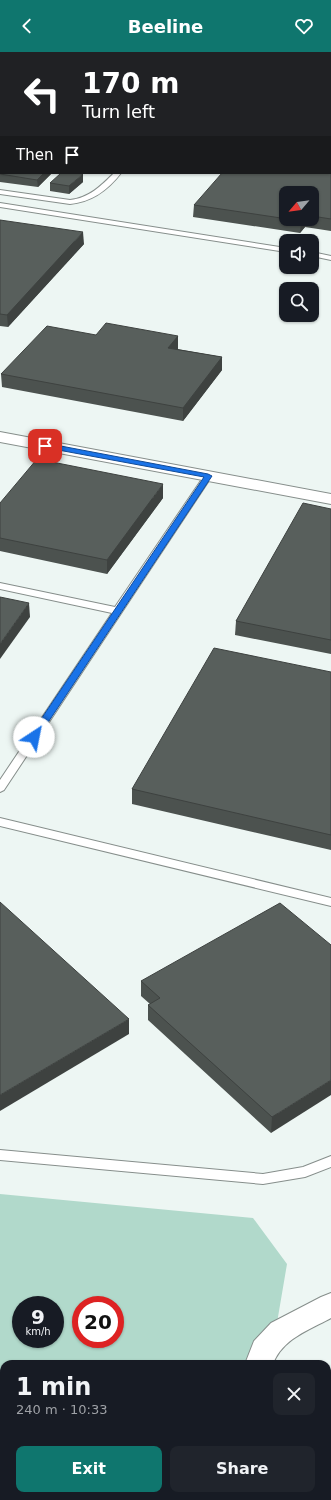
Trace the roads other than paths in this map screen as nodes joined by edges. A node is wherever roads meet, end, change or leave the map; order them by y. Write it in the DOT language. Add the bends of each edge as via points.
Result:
graph roads {
  1 [pos="117,174"];
  2 [pos="0,192"];
  3 [pos="0,205"];
  4 [pos="279,249"];
  5 [pos="319,255"];
  6 [pos="331,258"];
  7 [pos="0,428"];
  8 [pos="0,437"];
  9 [pos="208,476"];
  10 [pos="331,489"];
  11 [pos="331,499"];
  12 [pos="0,586"];
  13 [pos="118,611"];
  14 [pos="0,788"];
  15 [pos="0,822"];
  16 [pos="331,902"];
  17 [pos="0,1156"];
  18 [pos="331,1161"];
  19 [pos="331,1305"];
  20 [pos="260,1360"];
  1 -- 2 [label="lane" via="99,192 80,202"];
  3 -- 4 [label="lane"];
  5 -- 6 [label="lane"];
  7 -- 10 [label="street"];
  8 -- 9 [label="street"];
  9 -- 11 [label="street"];
  9 -- 13 [label="lane"];
  12 -- 13 [label="lane"];
  13 -- 14 [label="lane"];
  15 -- 16 [label="lane"];
  17 -- 18 [label="lane" via="263,1179 305,1172"];
  19 -- 20 [label="street" via="281,1331 264,1350"];
}
